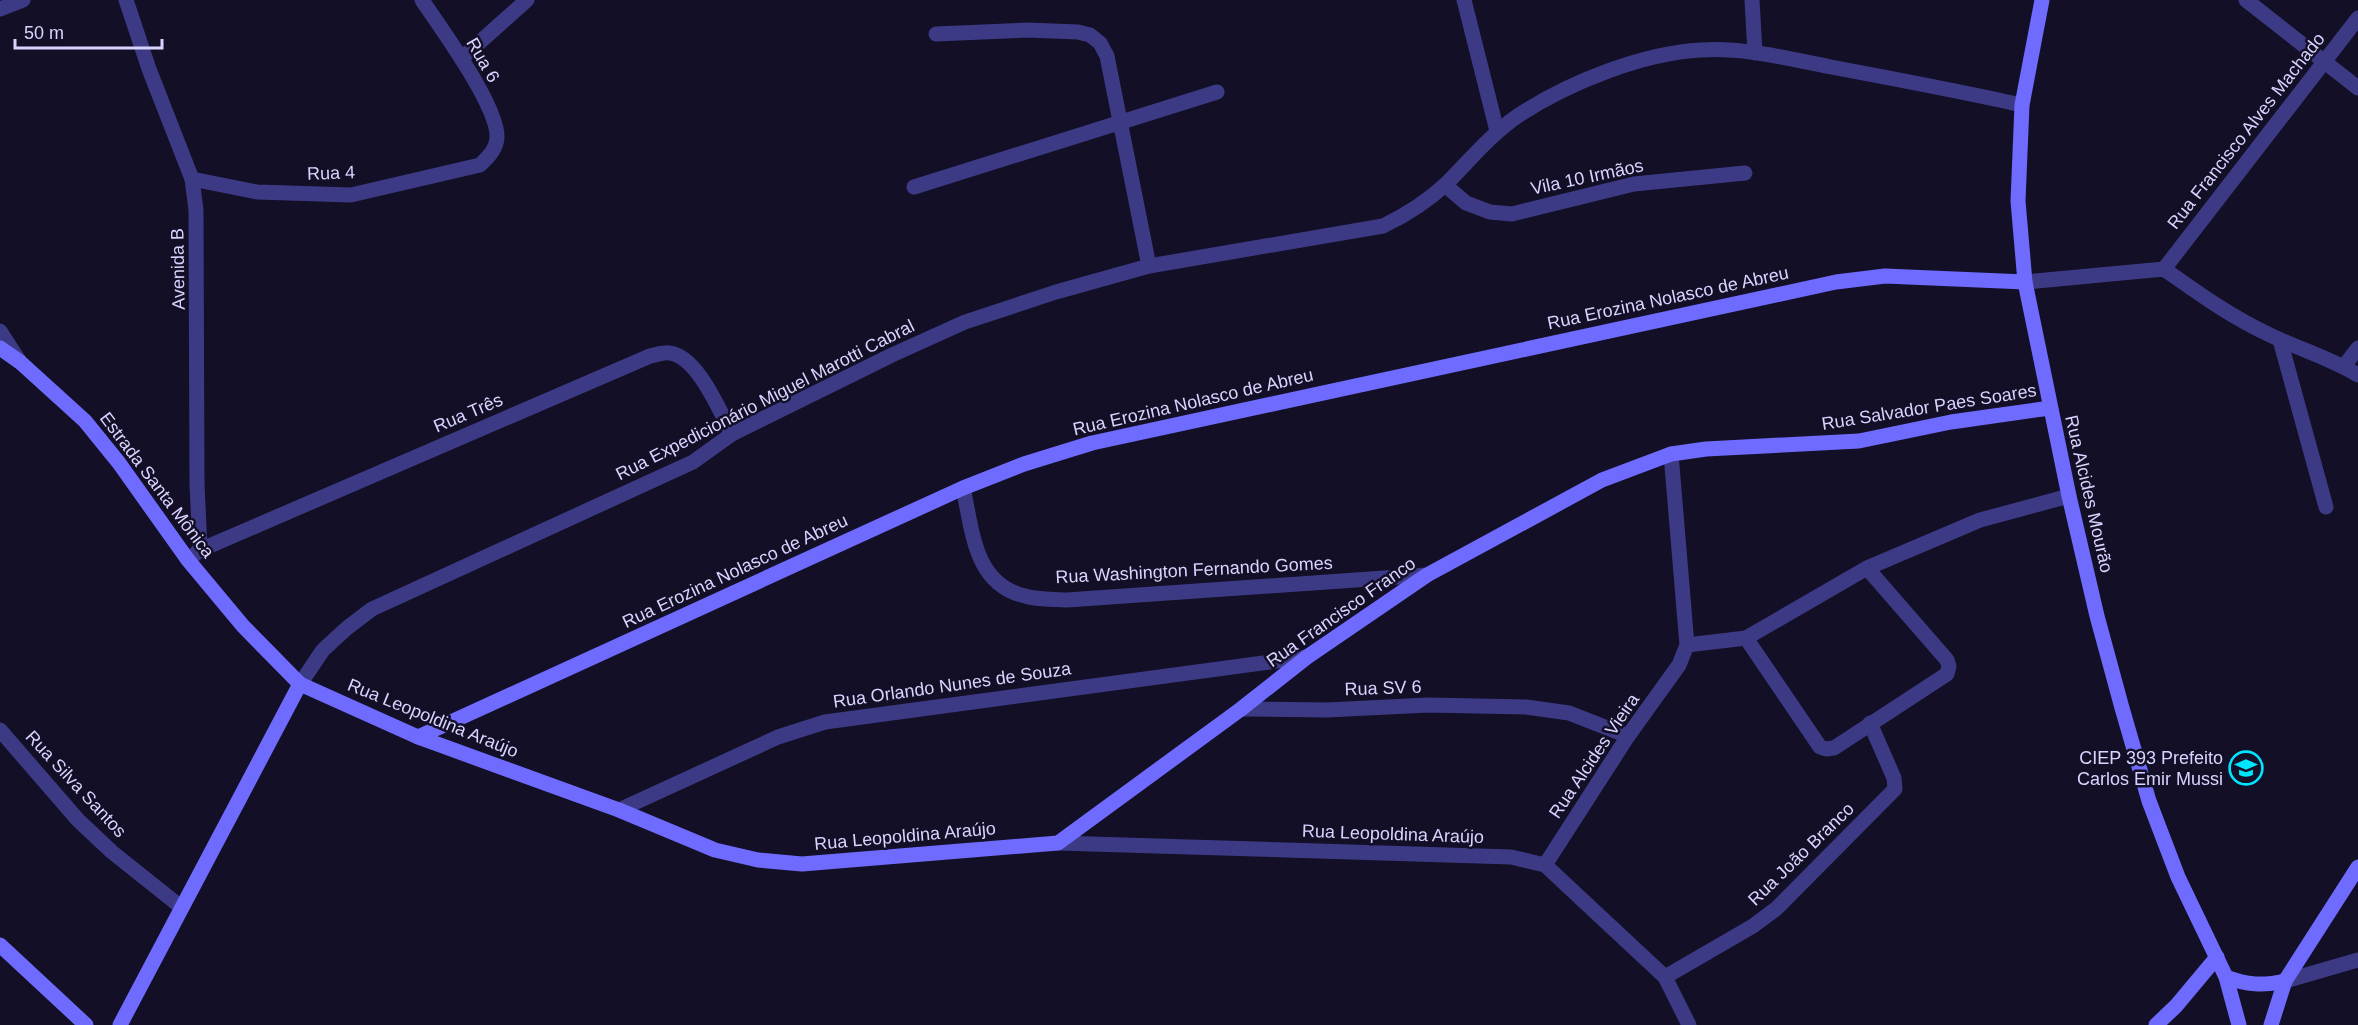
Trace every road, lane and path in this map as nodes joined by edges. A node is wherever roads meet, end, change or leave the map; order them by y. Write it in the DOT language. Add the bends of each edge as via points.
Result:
graph roads {
  1 [pos="23,0"];
  2 [pos="126,0"];
  3 [pos="422,0"];
  4 [pos="527,0"];
  5 [pos="1464,0"];
  6 [pos="1752,0"];
  7 [pos="2042,0"];
  8 [pos="2246,0"];
  9 [pos="0,9"];
  10 [pos="2358,18"];
  11 [pos="936,34"];
  12 [pos="1755,53"];
  13 [pos="462,58"];
  14 [pos="2324,63"];
  15 [pos="2358,88"];
  16 [pos="1217,92"];
  17 [pos="2022,105"];
  18 [pos="1120,124"];
  19 [pos="1497,131"];
  20 [pos="495,145"];
  21 [pos="1745,173"];
  22 [pos="192,179"];
  23 [pos="1445,185"];
  24 [pos="914,187"];
  25 [pos="1149,266"];
  26 [pos="2164,269"];
  27 [pos="2025,282"];
  28 [pos="0,332"];
  29 [pos="2280,340"];
  30 [pos="0,348"];
  31 [pos="2358,348"];
  32 [pos="20,362"];
  33 [pos="2344,366"];
  34 [pos="2358,375"];
  35 [pos="2050,408"];
  36 [pos="732,434"];
  37 [pos="1671,454"];
  38 [pos="963,488"];
  39 [pos="2069,496"];
  40 [pos="2326,507"];
  41 [pos="200,550"];
  42 [pos="188,560"];
  43 [pos="1868,568"];
  44 [pos="1427,576"];
  45 [pos="1746,638"];
  46 [pos="1687,645"];
  47 [pos="1307,657"];
  48 [pos="300,684"];
  49 [pos="1241,709"];
  50 [pos="1870,723"];
  51 [pos="0,730"];
  52 [pos="1628,736"];
  53 [pos="418,737"];
  54 [pos="619,810"];
  55 [pos="1058,843"];
  56 [pos="1545,865"];
  57 [pos="2358,867"];
  58 [pos="181,907"];
  59 [pos="0,945"];
  60 [pos="2217,957"];
  61 [pos="2358,960"];
  62 [pos="1665,977"];
  63 [pos="2226,977"];
  64 [pos="2286,981"];
  65 [pos="86,1025"];
  66 [pos="120,1025"];
  67 [pos="1689,1025"];
  68 [pos="2156,1025"];
  69 [pos="2239,1025"];
  70 [pos="2271,1025"];
  1 -- 9 [label="street"];
  2 -- 22 [label="street, Avenida B"];
  3 -- 13 [label="street, Rua 6"];
  4 -- 13 [label="street"];
  5 -- 19 [label="street"];
  6 -- 12 [label="street"];
  7 -- 17 [label="street, Rua Alcides Mourão"];
  8 -- 14 [label="street"];
  10 -- 14 [label="street, Rua Francisco Alves Machado"];
  11 -- 18 [label="street" via="1027,30 1090,35 1107,56"];
  12 -- 17 [label="street, Rua Expedicionário Miguel Marotti Cabral"];
  12 -- 19 [label="street, Rua Expedicionário Miguel Marotti Cabral" via="1701,50 1656,56 1595,76 1544,100"];
  13 -- 20 [label="street, Rua 6" via="496,125"];
  14 -- 15 [label="street"];
  14 -- 26 [label="street, Rua Francisco Alves Machado"];
  16 -- 18 [label="street"];
  17 -- 27 [label="street, Rua Alcides Mourão" via="2018,201"];
  18 -- 24 [label="street"];
  18 -- 25 [label="street"];
  19 -- 23 [label="street, Rua Expedicionário Miguel Marotti Cabral"];
  20 -- 22 [label="street, Rua 4" via="480,165 351,195 256,192"];
  21 -- 23 [label="street, Vila 10 Irmãos" via="1634,184 1512,214 1490,212 1466,203"];
  22 -- 41 [label="street, Avenida B" via="196,210"];
  23 -- 25 [label="street, Rua Expedicionário Miguel Marotti Cabral" via="1408,214 1383,226"];
  25 -- 36 [label="street, Rua Expedicionário Miguel Marotti Cabral" via="965,322"];
  26 -- 27 [label="street"];
  26 -- 29 [label="street" via="2230,315"];
  27 -- 35 [label="street, Rua Alcides Mourão"];
  27 -- 38 [label="street, Rua Erozina Nolasco de Abreu" via="1885,276 1836,282 1092,443"];
  28 -- 32 [label="street"];
  29 -- 33 [label="street"];
  29 -- 40 [label="street"];
  30 -- 32 [label="street, Estrada Santa Mônica"];
  31 -- 33 [label="street"];
  32 -- 42 [label="street, Estrada Santa Mônica" via="85,421"];
  33 -- 34 [label="street"];
  35 -- 37 [label="street, Rua Salvador Paes Soares" via="1951,422 1859,441 1739,446"];
  35 -- 39 [label="street, Rua Alcides Mourão"];
  36 -- 41 [label="street, Rua Três" via="696,370 684,358 669,353 650,356"];
  36 -- 48 [label="street, Rua Expedicionário Miguel Marotti Cabral" via="693,462 372,609 323,650"];
  37 -- 44 [label="street, Rua Francisco Franco" via="1602,480"];
  37 -- 46 [label="street"];
  38 -- 44 [label="street, Rua Washington Fernando Gomes" via="981,561 997,584 1025,597 1067,600"];
  38 -- 53 [label="street, Rua Erozina Nolasco de Abreu"];
  39 -- 43 [label="street" via="1980,520"];
  39 -- 60 [label="street, Rua Alcides Mourão" via="2100,627 2149,801 2178,877"];
  41 -- 42 [label="street, Rua Três"];
  42 -- 48 [label="street, Estrada Santa Mônica" via="243,626"];
  43 -- 45 [label="street"];
  43 -- 50 [label="street" via="1949,666 1947,674"];
  44 -- 47 [label="street, Rua Francisco Franco"];
  45 -- 46 [label="street"];
  45 -- 50 [label="street" via="1820,747 1833,748"];
  46 -- 52 [label="street, Rua Alcides Vieira" via="1679,665"];
  47 -- 49 [label="street, Rua Francisco Franco"];
  47 -- 54 [label="street, Rua Orlando Nunes de Souza" via="825,722 778,737"];
  48 -- 53 [label="street, Rua Leopoldina Araújo"];
  48 -- 58 [label="street"];
  49 -- 52 [label="street, Rua SV 6" via="1526,706 1569,713"];
  49 -- 55 [label="street, Rua Francisco Franco"];
  50 -- 62 [label="street, Rua João Branco" via="1895,789 1777,908"];
  51 -- 58 [label="street, Rua Silva Santos" via="78,820"];
  52 -- 56 [label="street, Rua Alcides Vieira"];
  53 -- 54 [label="street, Rua Leopoldina Araújo"];
  54 -- 55 [label="street, Rua Leopoldina Araújo" via="715,850 758,860 802,864"];
  55 -- 56 [label="street, Rua Leopoldina Araújo" via="1511,857"];
  56 -- 62 [label="street"];
  57 -- 64 [label="street"];
  58 -- 66 [label="street"];
  59 -- 65 [label="street"];
  60 -- 63 [label="street, Rua Alcides Mourão"];
  60 -- 68 [label="street"];
  61 -- 64 [label="street"];
  62 -- 67 [label="street"];
  63 -- 64 [label="street" via="2255,985"];
  63 -- 69 [label="street, Rua Alcides Mourão"];
  64 -- 70 [label="street"];
}
